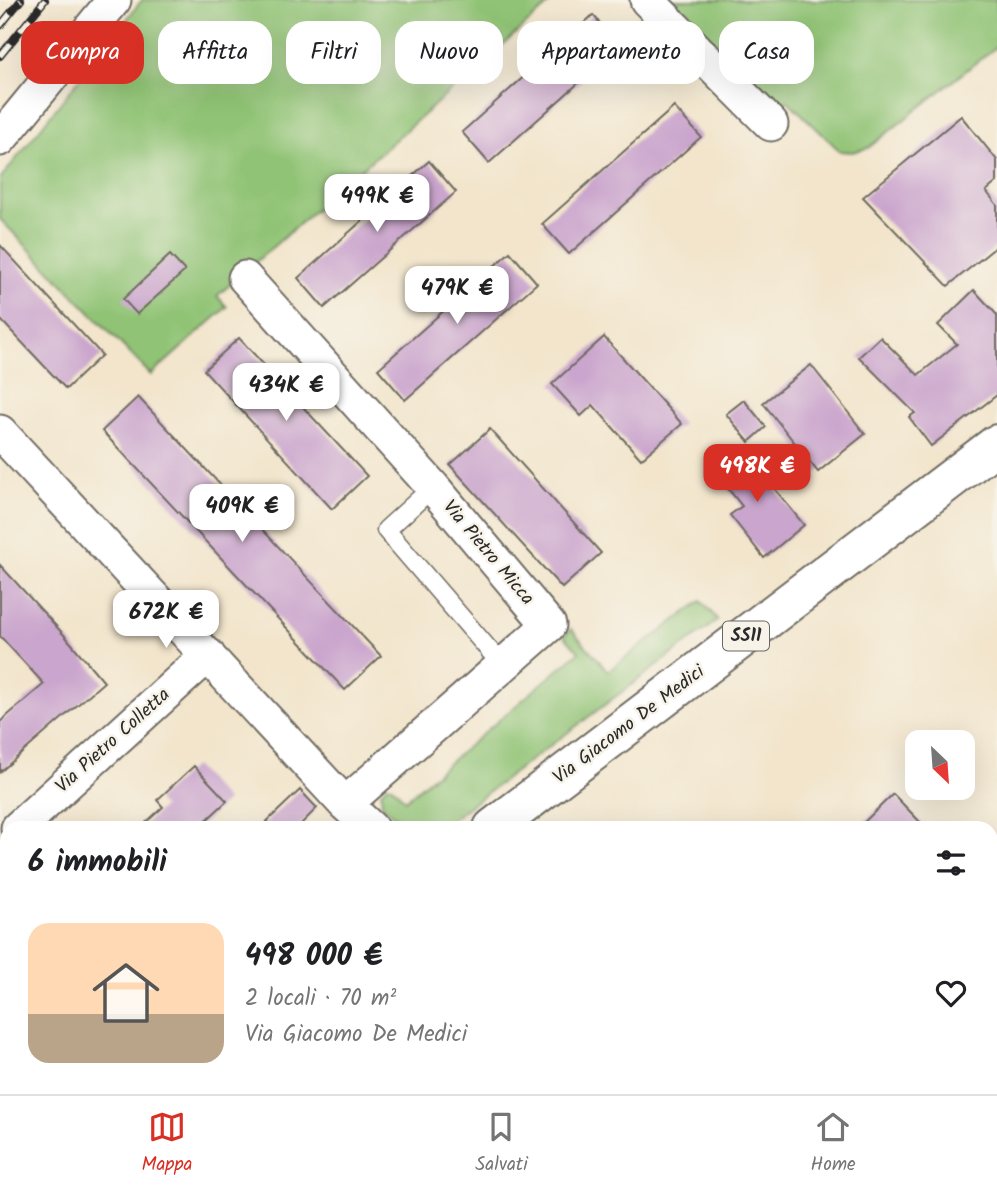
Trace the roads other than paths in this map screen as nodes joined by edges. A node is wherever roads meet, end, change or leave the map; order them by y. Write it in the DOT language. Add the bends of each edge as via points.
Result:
graph roads {
  1 [pos="114,0"];
  2 [pos="647,0"];
  3 [pos="772,124"];
  4 [pos="0,139"];
  5 [pos="245,278"];
  6 [pos="0,432"];
  7 [pos="997,444"];
  8 [pos="433,488"];
  9 [pos="208,655"];
  10 [pos="503,666"];
  11 [pos="345,804"];
  12 [pos="26,821"];
  13 [pos="363,821"];
  14 [pos="503,821"];
  1 -- 4 [label="street"];
  2 -- 3 [label="street"];
  5 -- 8 [label="street, Via Pietro Micca"];
  6 -- 9 [label="street"];
  7 -- 14 [label="main road, Via Giacomo De Medici / SS11"];
  8 -- 10 [label="street, Via Pietro Micca" via="549,625"];
  8 -- 10 [label="lane" via="386,530"];
  9 -- 11 [label="street"];
  9 -- 12 [label="street, Via Pietro Colletta"];
  10 -- 11 [label="street, Via Pietro Micca"];
  11 -- 13 [label="street"];
}
